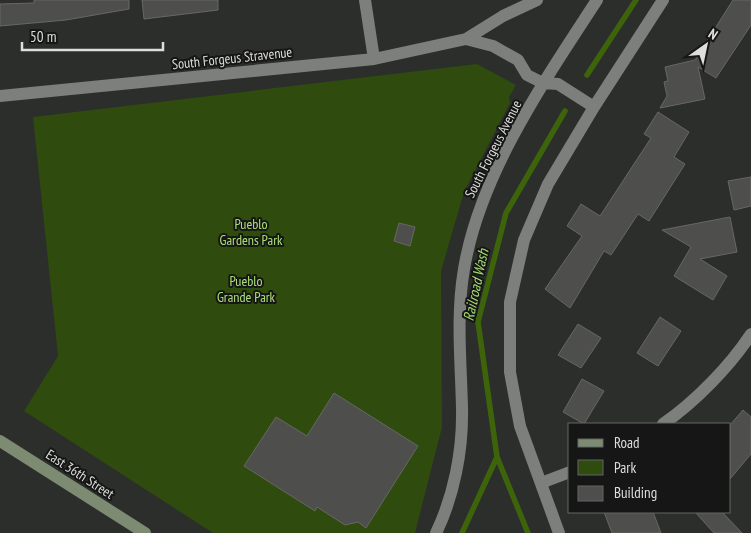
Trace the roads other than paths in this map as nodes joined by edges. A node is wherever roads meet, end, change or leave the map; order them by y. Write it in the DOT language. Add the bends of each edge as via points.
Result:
graph roads {
  1 [pos="365,0"];
  2 [pos="537,0"];
  3 [pos="597,0"];
  4 [pos="663,0"];
  5 [pos="466,39"];
  6 [pos="374,59"];
  7 [pos="543,82"];
  8 [pos="0,96"];
  9 [pos="594,108"];
  10 [pos="751,334"];
  11 [pos="665,423"];
  12 [pos="0,441"];
  13 [pos="568,473"];
  14 [pos="541,483"];
  15 [pos="144,533"];
  16 [pos="436,533"];
  17 [pos="559,533"];
  1 -- 6 [label="street"];
  2 -- 5 [label="street, South Forgeus Stravenue" via="502,16"];
  3 -- 7 [label="street, South Forgeus Avenue"];
  4 -- 9 [label="street"];
  5 -- 6 [label="street, South Forgeus Stravenue"];
  5 -- 7 [label="street, South Forgeus Stravenue" via="493,46 518,60 526,75"];
  6 -- 8 [label="street, South Forgeus Stravenue"];
  7 -- 9 [label="street, South Forgeus Stravenue" via="558,84"];
  7 -- 16 [label="street, South Forgeus Avenue" via="476,216 464,270 458,339 462,410 456,476"];
  9 -- 14 [label="street" via="548,184 527,232 510,302 510,372 520,426"];
  10 -- 11 [label="street" via="741,349 682,411"];
  12 -- 15 [label="main road, East 36th Street"];
  13 -- 14 [label="street"];
  14 -- 17 [label="street"];
}
